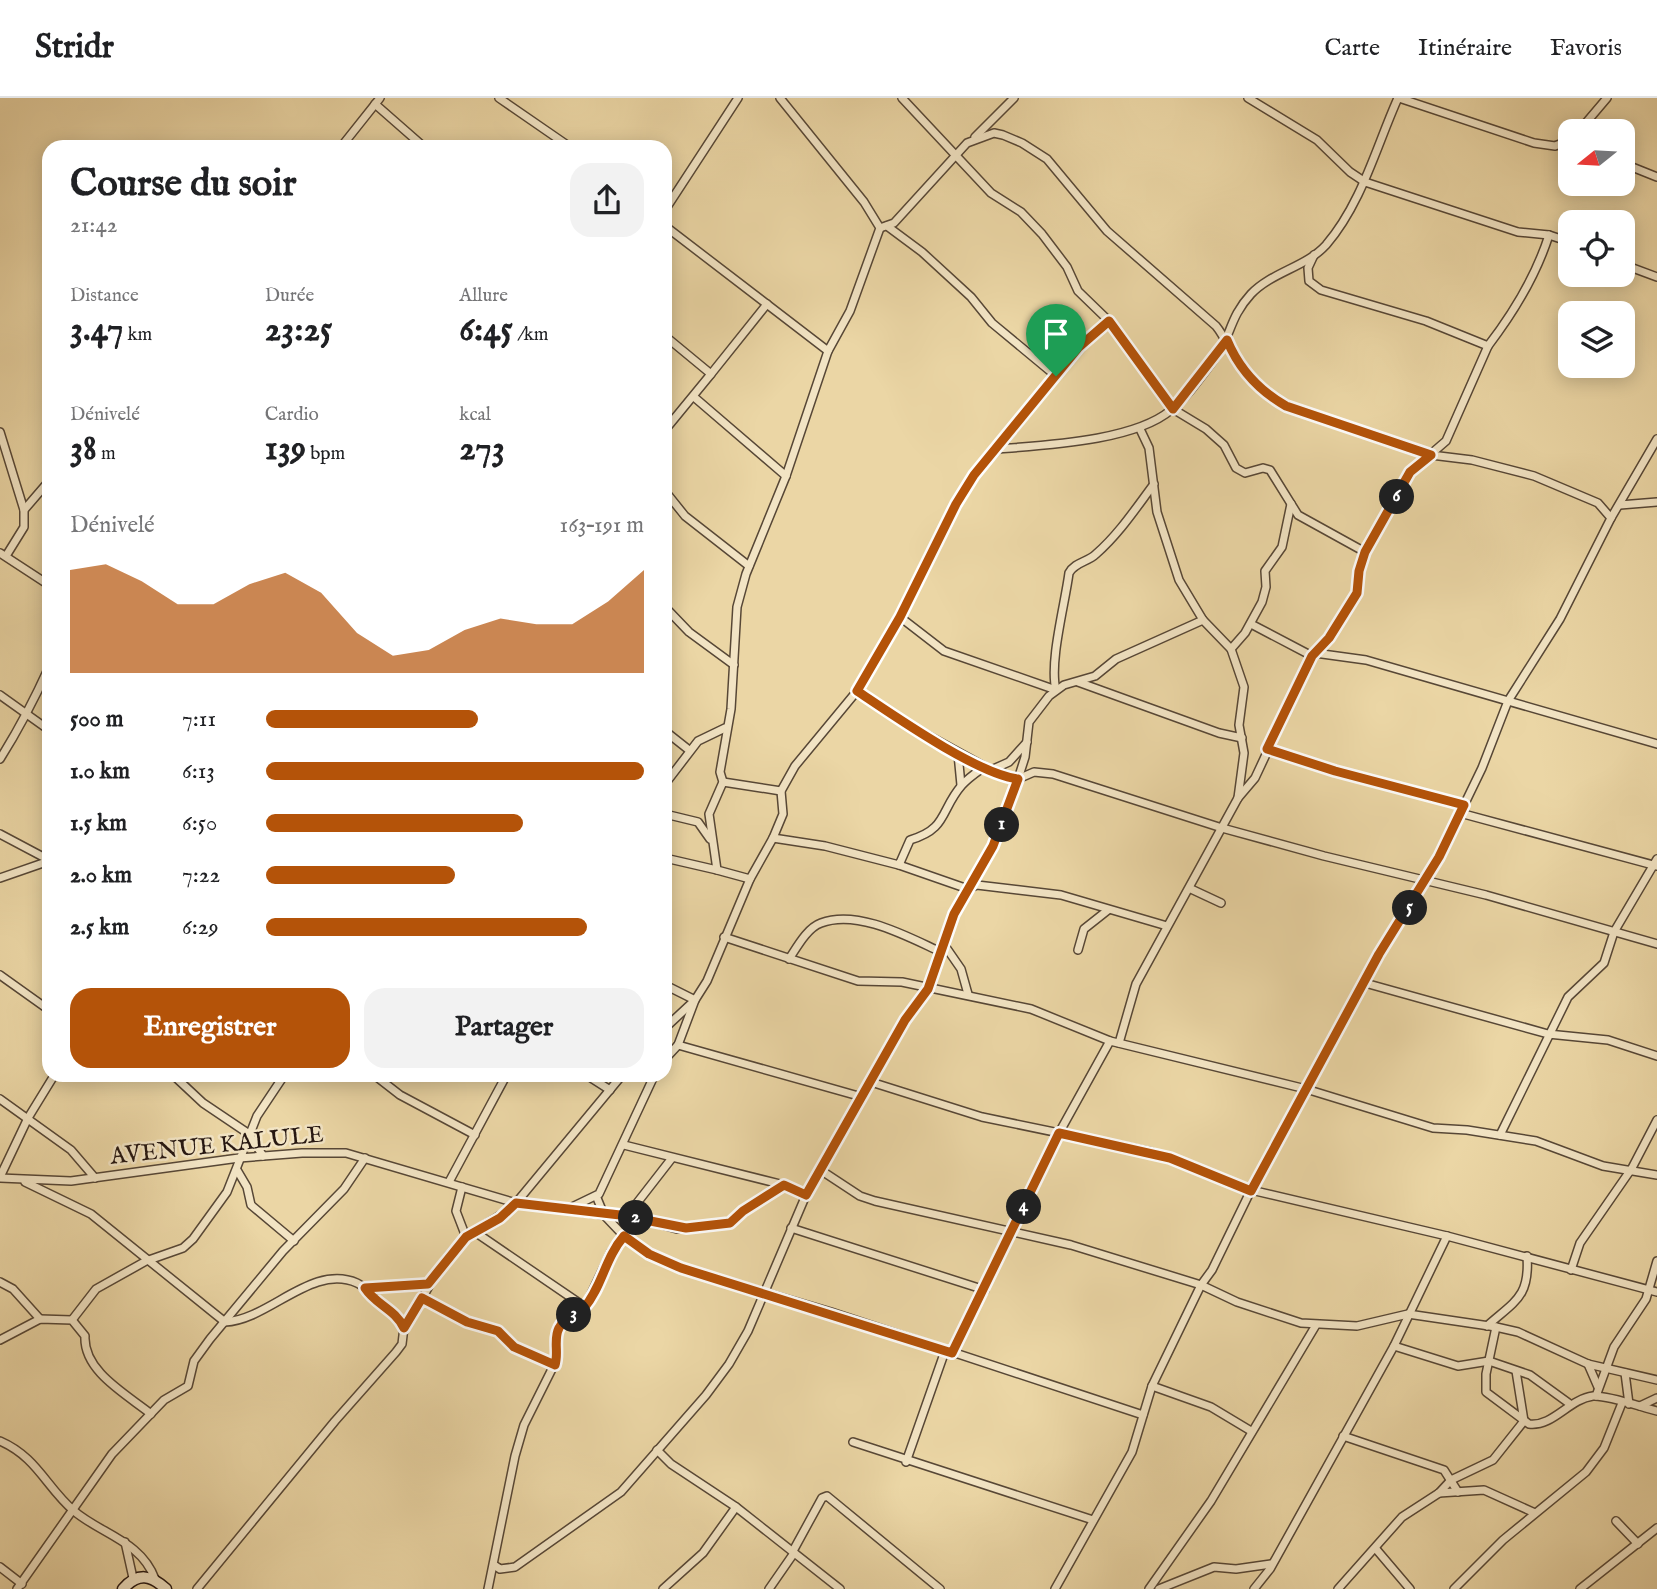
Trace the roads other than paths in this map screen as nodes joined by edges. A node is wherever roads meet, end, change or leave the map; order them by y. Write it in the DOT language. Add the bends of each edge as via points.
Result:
graph roads {
  1 [pos="499,98"];
  2 [pos="738,98"];
  3 [pos="780,98"];
  4 [pos="902,98"];
  5 [pos="1014,98"];
  6 [pos="1248,98"];
  7 [pos="1398,98"];
  8 [pos="1607,98"];
  9 [pos="377,101"];
  10 [pos="1589,119"];
  11 [pos="974,138"];
  12 [pos="346,140"];
  13 [pos="417,140"];
  14 [pos="558,140"];
  15 [pos="1558,144"];
  16 [pos="956,156"];
  17 [pos="1635,168"];
  18 [pos="1657,177"];
  19 [pos="1366,182"];
  20 [pos="672,200"];
  21 [pos="884,227"];
  22 [pos="672,231"];
  23 [pos="1549,235"];
  24 [pos="1558,238"];
  25 [pos="1315,255"];
  26 [pos="1635,269"];
  27 [pos="1657,277"];
  28 [pos="767,304"];
  29 [pos="1109,321"];
  30 [pos="1227,340"];
  31 [pos="672,341"];
  32 [pos="1488,346"];
  33 [pos="828,351"];
  34 [pos="710,374"];
  35 [pos="1056,376"];
  36 [pos="694,397"];
  37 [pos="1173,409"];
  38 [pos="672,422"];
  39 [pos="1140,429"];
  40 [pos="0,432"];
  41 [pos="1657,439"];
  42 [pos="998,449"];
  43 [pos="1431,455"];
  44 [pos="786,476"];
  45 [pos="1155,483"];
  46 [pos="42,489"];
  47 [pos="672,500"];
  48 [pos="1657,502"];
  49 [pos="1291,504"];
  50 [pos="1620,505"];
  51 [pos="24,510"];
  52 [pos="1611,518"];
  53 [pos="1365,552"];
  54 [pos="3,555"];
  55 [pos="750,566"];
  56 [pos="42,580"];
  57 [pos="672,614"];
  58 [pos="900,617"];
  59 [pos="1203,620"];
  60 [pos="1251,624"];
  61 [pos="1231,649"];
  62 [pos="1313,655"];
  63 [pos="734,665"];
  64 [pos="1077,682"];
  65 [pos="42,683"];
  66 [pos="1056,690"];
  67 [pos="857,691"];
  68 [pos="0,695"];
  69 [pos="1508,701"];
  70 [pos="27,716"];
  71 [pos="42,726"];
  72 [pos="726,728"];
  73 [pos="672,737"];
  74 [pos="1242,738"];
  75 [pos="1027,742"];
  76 [pos="1657,744"];
  77 [pos="1267,749"];
  78 [pos="689,750"];
  79 [pos="958,754"];
  80 [pos="1026,757"];
  81 [pos="0,759"];
  82 [pos="988,768"];
  83 [pos="1034,772"];
  84 [pos="672,774"];
  85 [pos="1018,779"];
  86 [pos="723,782"];
  87 [pos="961,785"];
  88 [pos="781,791"];
  89 [pos="1238,798"];
  90 [pos="1464,805"];
  91 [pos="1460,813"];
  92 [pos="709,814"];
  93 [pos="672,816"];
  94 [pos="698,822"];
  95 [pos="1222,828"];
  96 [pos="0,834"];
  97 [pos="774,838"];
  98 [pos="713,842"];
  99 [pos="42,857"];
  100 [pos="672,860"];
  101 [pos="42,863"];
  102 [pos="1656,863"];
  103 [pos="899,865"];
  104 [pos="717,870"];
  105 [pos="0,878"];
  106 [pos="750,879"];
  107 [pos="1426,880"];
  108 [pos="968,889"];
  109 [pos="1191,889"];
  110 [pos="1221,903"];
  111 [pos="1108,910"];
  112 [pos="1167,926"];
  113 [pos="1614,932"];
  114 [pos="724,937"];
  115 [pos="1657,944"];
  116 [pos="942,948"];
  117 [pos="1078,950"];
  118 [pos="789,959"];
  119 [pos="0,975"];
  120 [pos="1365,983"];
  121 [pos="672,988"];
  122 [pos="928,989"];
  123 [pos="968,994"];
  124 [pos="695,1000"];
  125 [pos="42,1005"];
  126 [pos="672,1021"];
  127 [pos="1548,1034"];
  128 [pos="1110,1041"];
  129 [pos="1119,1043"];
  130 [pos="678,1045"];
  131 [pos="672,1051"];
  132 [pos="1657,1056"];
  133 [pos="50,1082"];
  134 [pos="181,1082"];
  135 [pos="280,1082"];
  136 [pos="383,1082"];
  137 [pos="503,1082"];
  138 [pos="598,1082"];
  139 [pos="616,1082"];
  140 [pos="650,1082"];
  141 [pos="871,1082"];
  142 [pos="1306,1089"];
  143 [pos="610,1090"];
  144 [pos="862,1097"];
  145 [pos="0,1099"];
  146 [pos="28,1118"];
  147 [pos="1657,1120"];
  148 [pos="1059,1133"];
  149 [pos="249,1134"];
  150 [pos="475,1135"];
  151 [pos="1500,1135"];
  152 [pos="624,1145"];
  153 [pos="263,1156"];
  154 [pos="239,1158"];
  155 [pos="365,1158"];
  156 [pos="672,1158"];
  157 [pos="1632,1168"];
  158 [pos="237,1170"];
  159 [pos="821,1171"];
  160 [pos="1657,1175"];
  161 [pos="0,1178"];
  162 [pos="95,1178"];
  163 [pos="19,1180"];
  164 [pos="449,1182"];
  165 [pos="784,1185"];
  166 [pos="462,1187"];
  167 [pos="1251,1191"];
  168 [pos="806,1195"];
  169 [pos="597,1198"];
  170 [pos="516,1203"];
  171 [pos="569,1208"];
  172 [pos="604,1215"];
  173 [pos="631,1216"];
  174 [pos="791,1227"];
  175 [pos="1013,1230"];
  176 [pos="475,1232"];
  177 [pos="624,1236"];
  178 [pos="1447,1236"];
  179 [pos="466,1237"];
  180 [pos="294,1241"];
  181 [pos="1527,1256"];
  182 [pos="146,1261"];
  183 [pos="1657,1261"];
  184 [pos="1571,1270"];
  185 [pos="0,1282"];
  186 [pos="428,1284"];
  187 [pos="1200,1285"];
  188 [pos="365,1288"];
  189 [pos="985,1290"];
  190 [pos="1648,1290"];
  191 [pos="764,1292"];
  192 [pos="1657,1292"];
  193 [pos="422,1298"];
  194 [pos="585,1307"];
  195 [pos="1408,1314"];
  196 [pos="40,1319"];
  197 [pos="72,1320"];
  198 [pos="225,1322"];
  199 [pos="1316,1325"];
  200 [pos="1487,1326"];
  201 [pos="1496,1327"];
  202 [pos="404,1328"];
  203 [pos="0,1340"];
  204 [pos="1394,1346"];
  205 [pos="949,1352"];
  206 [pos="1489,1361"];
  207 [pos="1588,1364"];
  208 [pos="555,1365"];
  209 [pos="1606,1367"];
  210 [pos="1516,1371"];
  211 [pos="1625,1373"];
  212 [pos="1657,1380"];
  213 [pos="1152,1386"];
  214 [pos="1597,1392"];
  215 [pos="1657,1398"];
  216 [pos="1570,1404"];
  217 [pos="1626,1404"];
  218 [pos="1639,1406"];
  219 [pos="1657,1412"];
  220 [pos="151,1414"];
  221 [pos="1143,1415"];
  222 [pos="1524,1421"];
  223 [pos="1251,1431"];
  224 [pos="1343,1436"];
  225 [pos="0,1441"];
  226 [pos="853,1442"];
  227 [pos="657,1450"];
  228 [pos="906,1462"];
  229 [pos="1451,1480"];
  230 [pos="1458,1492"];
  231 [pos="1439,1493"];
  232 [pos="736,1507"];
  233 [pos="72,1509"];
  234 [pos="1535,1513"];
  235 [pos="1093,1520"];
  236 [pos="1616,1521"];
  237 [pos="1657,1528"];
  238 [pos="125,1542"];
  239 [pos="1638,1545"];
  240 [pos="1376,1549"];
  241 [pos="794,1552"];
  242 [pos="1271,1564"];
  243 [pos="494,1565"];
  244 [pos="0,1567"];
  245 [pos="133,1578"];
  246 [pos="155,1579"];
  247 [pos="19,1587"];
  248 [pos="123,1589"];
  249 [pos="166,1589"];
  250 [pos="197,1589"];
  251 [pos="488,1589"];
  252 [pos="663,1589"];
  253 [pos="769,1589"];
  254 [pos="840,1589"];
  255 [pos="940,1589"];
  256 [pos="1055,1589"];
  257 [pos="1149,1589"];
  258 [pos="1159,1589"];
  259 [pos="1254,1589"];
  260 [pos="1338,1589"];
  261 [pos="1410,1589"];
  262 [pos="1454,1589"];
  263 [pos="1580,1589"];
  1 -- 14 [label="street"];
  2 -- 20 [label="street"];
  3 -- 21 [label="street"];
  4 -- 16 [label="street"];
  5 -- 11 [label="street"];
  6 -- 19 [label="street" via="1317,139"];
  7 -- 15 [label="street" via="1534,143"];
  7 -- 19 [label="street" via="1374,150"];
  8 -- 10 [label="street"];
  9 -- 12 [label="street"];
  9 -- 13 [label="street"];
  11 -- 16 [label="street"];
  11 -- 30 [label="street" via="1003,135 1047,159 1107,231"];
  16 -- 21 [label="street" via="900,217"];
  16 -- 29 [label="street" via="991,193 1021,212 1042,233 1079,291"];
  17 -- 18 [label="street"];
  19 -- 23 [label="street" via="1518,232"];
  19 -- 25 [label="street"];
  21 -- 33 [label="street" via="850,311"];
  21 -- 35 [label="street" via="922,252 992,323"];
  22 -- 28 [label="street"];
  23 -- 24 [label="street"];
  23 -- 32 [label="street" via="1512,315"];
  25 -- 30 [label="street" via="1254,291 1235,313"];
  25 -- 32 [label="street" via="1308,268 1309,281 1321,290 1426,321"];
  26 -- 27 [label="street"];
  28 -- 33 [label="street"];
  28 -- 34 [label="street"];
  29 -- 35 [label="street" via="1088,336"];
  29 -- 37 [label="street"];
  30 -- 37 [label="street"];
  30 -- 43 [label="street" via="1235,359 1267,395 1286,406"];
  31 -- 34 [label="street"];
  32 -- 43 [label="street" via="1446,441"];
  33 -- 44 [label="street"];
  34 -- 36 [label="street"];
  35 -- 42 [label="street"];
  36 -- 38 [label="street"];
  36 -- 44 [label="street"];
  37 -- 39 [label="street"];
  37 -- 49 [label="street" via="1224,445 1236,468 1245,473 1270,470"];
  39 -- 42 [label="street"];
  39 -- 45 [label="street" via="1149,448"];
  40 -- 51 [label="street"];
  41 -- 50 [label="street"];
  42 -- 58 [label="street" via="956,504"];
  43 -- 52 [label="street" via="1534,476 1598,503"];
  43 -- 53 [label="street" via="1410,472"];
  44 -- 55 [label="street"];
  45 -- 59 [label="street" via="1157,512 1179,580"];
  45 -- 66 [label="street" via="1095,556 1073,566 1069,573 1056,648"];
  46 -- 51 [label="street"];
  47 -- 55 [label="street" via="685,516"];
  48 -- 50 [label="street"];
  49 -- 53 [label="street" via="1298,514"];
  49 -- 60 [label="street" via="1282,547 1265,571 1266,587"];
  50 -- 52 [label="street"];
  51 -- 54 [label="street" via="24,527"];
  52 -- 69 [label="street" via="1564,612"];
  53 -- 62 [label="street" via="1357,593"];
  54 -- 56 [label="street"];
  55 -- 63 [label="street" via="737,607"];
  57 -- 63 [label="street"];
  58 -- 66 [label="street" via="944,650"];
  58 -- 67 [label="street"];
  59 -- 61 [label="street"];
  59 -- 64 [label="street"];
  60 -- 61 [label="street"];
  60 -- 62 [label="street"];
  61 -- 74 [label="street" via="1244,687 1239,725"];
  62 -- 69 [label="street" via="1366,660"];
  62 -- 77 [label="street"];
  63 -- 72 [label="street"];
  64 -- 66 [label="street"];
  64 -- 74 [label="street"];
  65 -- 70 [label="street"];
  66 -- 75 [label="street" via="1029,722"];
  67 -- 79 [label="street"];
  67 -- 88 [label="street" via="794,766"];
  68 -- 70 [label="street"];
  69 -- 76 [label="street"];
  69 -- 90 [label="street"];
  70 -- 71 [label="street"];
  70 -- 81 [label="street" via="19,722"];
  72 -- 78 [label="street"];
  72 -- 86 [label="street" via="720,772"];
  73 -- 78 [label="street"];
  74 -- 89 [label="street"];
  75 -- 80 [label="street"];
  75 -- 82 [label="street" via="1009,762"];
  77 -- 89 [label="street" via="1255,778"];
  77 -- 90 [label="street"];
  78 -- 84 [label="street"];
  79 -- 82 [label="street"];
  79 -- 87 [label="street"];
  80 -- 83 [label="street"];
  80 -- 85 [label="street"];
  82 -- 85 [label="street"];
  82 -- 87 [label="street"];
  83 -- 85 [label="street"];
  83 -- 95 [label="street" via="1053,774"];
  85 -- 108 [label="street" via="993,846"];
  86 -- 88 [label="street"];
  86 -- 92 [label="street"];
  87 -- 103 [label="street" via="940,824 910,840"];
  88 -- 97 [label="street" via="783,814"];
  89 -- 95 [label="street"];
  90 -- 91 [label="street"];
  91 -- 102 [label="street"];
  91 -- 107 [label="street"];
  92 -- 94 [label="street"];
  92 -- 98 [label="street"];
  93 -- 94 [label="street"];
  94 -- 98 [label="street"];
  95 -- 107 [label="street"];
  95 -- 109 [label="street"];
  96 -- 99 [label="street"];
  97 -- 103 [label="street"];
  97 -- 106 [label="street"];
  98 -- 104 [label="street"];
  100 -- 104 [label="street"];
  101 -- 105 [label="street"];
  102 -- 113 [label="street"];
  103 -- 108 [label="street"];
  104 -- 106 [label="street"];
  106 -- 114 [label="street"];
  107 -- 113 [label="street"];
  107 -- 120 [label="street"];
  108 -- 111 [label="street" via="1042,892"];
  108 -- 116 [label="street"];
  109 -- 110 [label="street"];
  109 -- 112 [label="street"];
  111 -- 112 [label="street"];
  111 -- 117 [label="street" via="1084,929"];
  112 -- 129 [label="street" via="1136,985"];
  113 -- 115 [label="street"];
  113 -- 127 [label="street" via="1604,963 1568,997"];
  114 -- 118 [label="street"];
  114 -- 124 [label="street"];
  116 -- 118 [label="street" via="888,929 834,920 809,931"];
  116 -- 122 [label="street"];
  116 -- 123 [label="street" via="961,969"];
  118 -- 122 [label="street" via="858,981 902,982"];
  119 -- 125 [label="street"];
  120 -- 127 [label="street"];
  120 -- 142 [label="street"];
  121 -- 124 [label="street"];
  122 -- 123 [label="street"];
  122 -- 141 [label="street"];
  123 -- 128 [label="street" via="1031,1009"];
  124 -- 126 [label="street"];
  124 -- 130 [label="street"];
  127 -- 132 [label="street" via="1608,1040"];
  127 -- 151 [label="street"];
  128 -- 129 [label="street"];
  128 -- 148 [label="street"];
  129 -- 142 [label="street"];
  130 -- 131 [label="street"];
  130 -- 144 [label="street"];
  133 -- 146 [label="street"];
  134 -- 149 [label="street"];
  135 -- 149 [label="street"];
  136 -- 150 [label="street"];
  137 -- 150 [label="street"];
  138 -- 143 [label="street"];
  139 -- 143 [label="street"];
  140 -- 152 [label="street"];
  141 -- 144 [label="street"];
  141 -- 148 [label="street" via="982,1118"];
  142 -- 151 [label="street" via="1433,1128"];
  142 -- 167 [label="street"];
  143 -- 170 [label="street"];
  144 -- 159 [label="street"];
  145 -- 146 [label="street"];
  146 -- 161 [label="street"];
  146 -- 162 [label="street" via="82,1160"];
  147 -- 157 [label="street"];
  148 -- 167 [label="street" via="1170,1158"];
  148 -- 175 [label="street"];
  149 -- 153 [label="street"];
  149 -- 154 [label="street"];
  150 -- 164 [label="street"];
  151 -- 157 [label="street" via="1536,1141 1603,1166"];
  152 -- 156 [label="street"];
  152 -- 169 [label="street"];
  153 -- 154 [label="street, AVENUE KALULE"];
  153 -- 155 [label="street, AVENUE KALULE" via="328,1152"];
  154 -- 158 [label="street"];
  154 -- 162 [label="street, AVENUE KALULE"];
  155 -- 164 [label="street, AVENUE KALULE"];
  155 -- 180 [label="street" via="344,1189"];
  156 -- 165 [label="street"];
  156 -- 173 [label="street"];
  157 -- 160 [label="street"];
  157 -- 184 [label="street" via="1580,1243"];
  158 -- 180 [label="street" via="251,1205"];
  158 -- 182 [label="street" via="227,1192 188,1244"];
  159 -- 168 [label="street"];
  159 -- 175 [label="street" via="860,1196"];
  161 -- 163 [label="street, AVENUE KALULE"];
  162 -- 163 [label="street, AVENUE KALULE"];
  163 -- 182 [label="street" via="83,1209"];
  164 -- 166 [label="street, AVENUE KALULE"];
  165 -- 168 [label="street"];
  165 -- 173 [label="street, AVENUE KALULE" via="730,1223 677,1229"];
  166 -- 170 [label="street, AVENUE KALULE"];
  166 -- 179 [label="street" via="456,1211"];
  167 -- 178 [label="street"];
  167 -- 187 [label="street"];
  168 -- 174 [label="street"];
  169 -- 171 [label="street"];
  169 -- 172 [label="street"];
  170 -- 171 [label="street, AVENUE KALULE"];
  170 -- 176 [label="street"];
  171 -- 172 [label="street, AVENUE KALULE"];
  172 -- 173 [label="street, AVENUE KALULE"];
  172 -- 177 [label="street"];
  173 -- 177 [label="street"];
  174 -- 189 [label="street"];
  174 -- 191 [label="street"];
  175 -- 187 [label="street"];
  175 -- 189 [label="street"];
  176 -- 179 [label="street"];
  176 -- 194 [label="street"];
  177 -- 191 [label="street" via="681,1268"];
  177 -- 194 [label="street" via="611,1252"];
  178 -- 181 [label="street"];
  178 -- 195 [label="street"];
  179 -- 186 [label="street"];
  180 -- 198 [label="street"];
  181 -- 184 [label="street"];
  181 -- 200 [label="street" via="1527,1287 1522,1296"];
  182 -- 197 [label="street" via="90,1293"];
  182 -- 198 [label="street"];
  183 -- 190 [label="street"];
  184 -- 190 [label="street"];
  185 -- 196 [label="street" via="13,1289"];
  186 -- 188 [label="street"];
  186 -- 193 [label="street"];
  187 -- 199 [label="street" via="1285,1319"];
  187 -- 213 [label="street"];
  188 -- 198 [label="street" via="336,1279 299,1288 264,1310"];
  188 -- 202 [label="street" via="392,1310"];
  189 -- 205 [label="street"];
  190 -- 192 [label="street"];
  190 -- 209 [label="street"];
  191 -- 205 [label="street"];
  191 -- 227 [label="street" via="729,1364"];
  193 -- 202 [label="street"];
  193 -- 208 [label="street" via="467,1322 498,1331 514,1347"];
  194 -- 208 [label="street" via="557,1330"];
  195 -- 199 [label="street" via="1363,1326"];
  195 -- 200 [label="street"];
  195 -- 204 [label="street"];
  196 -- 197 [label="street"];
  196 -- 203 [label="street"];
  197 -- 220 [label="street" via="85,1336 84,1348 91,1363"];
  198 -- 220 [label="street" via="194,1361 187,1386"];
  199 -- 223 [label="street"];
  200 -- 201 [label="street"];
  201 -- 206 [label="street"];
  201 -- 207 [label="street" via="1518,1332"];
  202 -- 250 [label="street" via="397,1352 335,1420"];
  204 -- 206 [label="street" via="1458,1366"];
  204 -- 224 [label="street"];
  205 -- 221 [label="street"];
  205 -- 228 [label="street"];
  206 -- 210 [label="street"];
  206 -- 222 [label="street" via="1488,1396"];
  207 -- 209 [label="street"];
  207 -- 214 [label="street"];
  208 -- 243 [label="street" via="524,1425 514,1456"];
  209 -- 211 [label="street"];
  209 -- 214 [label="street"];
  210 -- 216 [label="street" via="1541,1382"];
  210 -- 222 [label="street"];
  211 -- 212 [label="street"];
  211 -- 217 [label="street"];
  213 -- 221 [label="street"];
  213 -- 223 [label="street" via="1211,1407"];
  214 -- 216 [label="street"];
  214 -- 217 [label="street"];
  215 -- 218 [label="street"];
  216 -- 222 [label="street" via="1544,1422"];
  217 -- 218 [label="street"];
  217 -- 234 [label="street" via="1586,1472"];
  218 -- 219 [label="street"];
  220 -- 233 [label="street" via="112,1454"];
  221 -- 235 [label="street" via="1132,1452"];
  222 -- 229 [label="street" via="1493,1460"];
  223 -- 257 [label="street" via="1211,1501"];
  224 -- 229 [label="street" via="1440,1468"];
  224 -- 242 [label="street"];
  225 -- 233 [label="street" via="41,1471"];
  226 -- 228 [label="street"];
  227 -- 232 [label="street" via="689,1478"];
  227 -- 243 [label="street" via="621,1492 522,1563 508,1569"];
  228 -- 235 [label="street"];
  229 -- 230 [label="street"];
  229 -- 231 [label="street"];
  230 -- 231 [label="street"];
  230 -- 234 [label="street" via="1484,1490"];
  231 -- 240 [label="street" via="1412,1508"];
  232 -- 241 [label="street"];
  232 -- 252 [label="street" via="704,1553"];
  233 -- 238 [label="street"];
  233 -- 247 [label="street"];
  234 -- 262 [label="street"];
  235 -- 256 [label="street"];
  236 -- 239 [label="street"];
  237 -- 239 [label="street"];
  238 -- 245 [label="street"];
  238 -- 246 [label="street" via="146,1562"];
  239 -- 263 [label="street"];
  240 -- 260 [label="street"];
  240 -- 261 [label="street"];
  241 -- 253 [label="street"];
  241 -- 254 [label="street"];
  241 -- 255 [label="street" via="827,1496"];
  242 -- 258 [label="street" via="1214,1567"];
  242 -- 259 [label="street"];
  243 -- 251 [label="street"];
  244 -- 247 [label="street"];
  245 -- 246 [label="street"];
  245 -- 248 [label="street"];
  246 -- 249 [label="street"];
}
